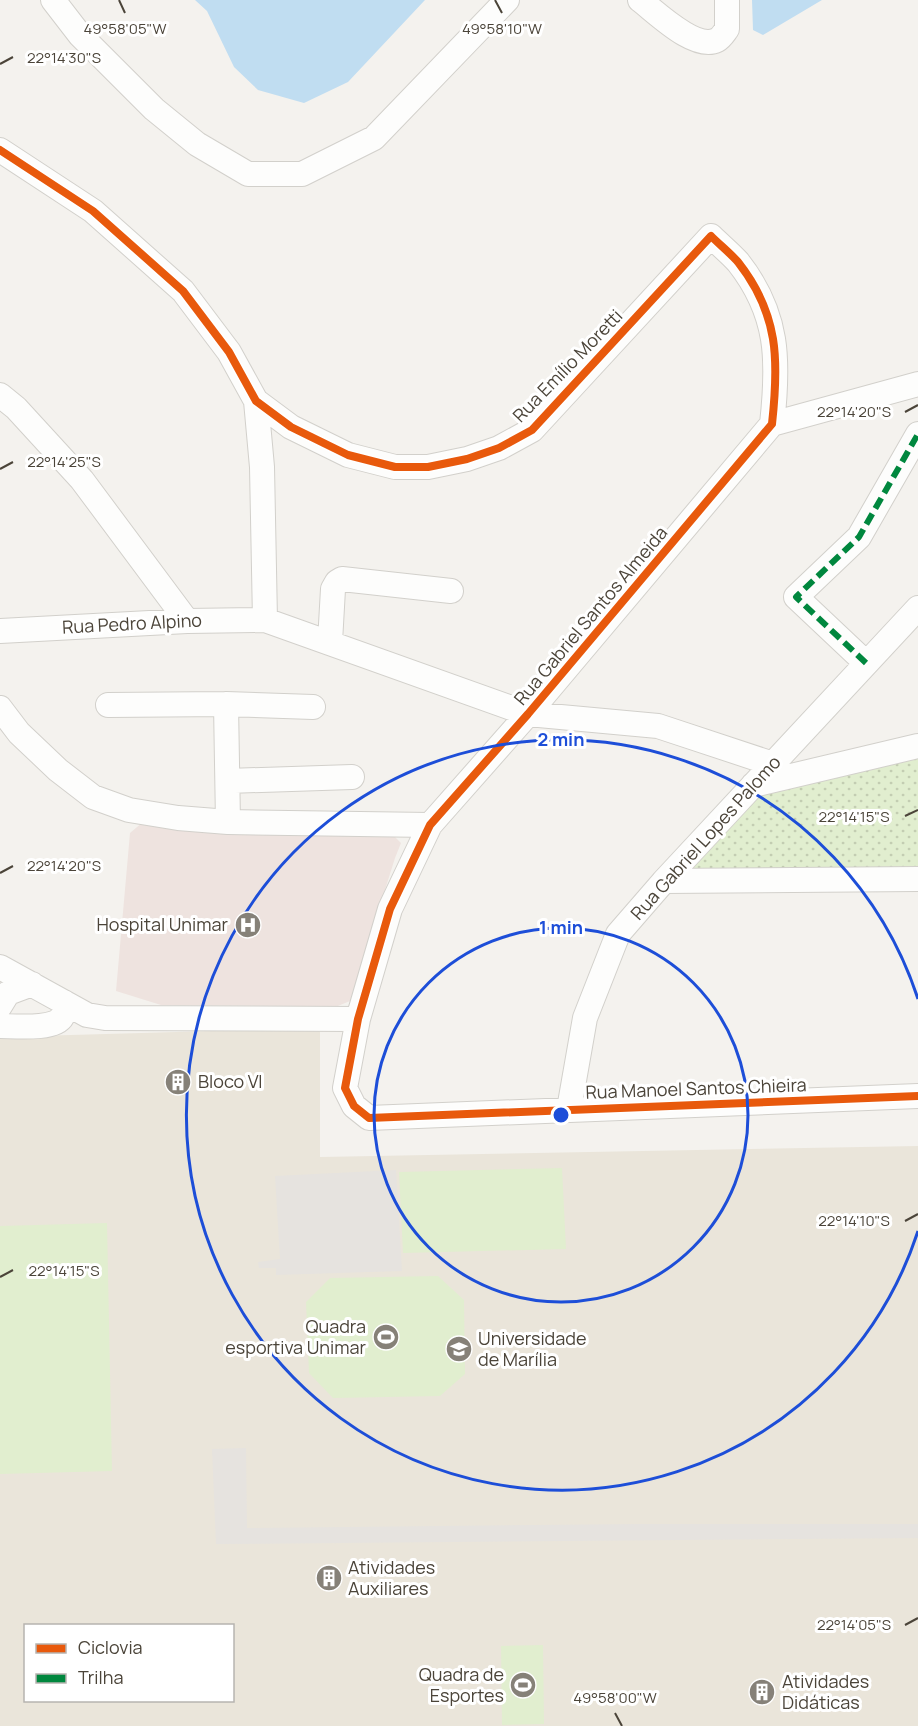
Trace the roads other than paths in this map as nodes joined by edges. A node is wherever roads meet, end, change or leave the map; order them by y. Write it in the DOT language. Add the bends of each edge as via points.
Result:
graph roads {
  1 [pos="53,0"];
  2 [pos="507,0"];
  3 [pos="640,0"];
  4 [pos="728,0"];
  5 [pos="0,150"];
  6 [pos="918,384"];
  7 [pos="256,401"];
  8 [pos="5,405"];
  9 [pos="772,423"];
  10 [pos="918,434"];
  11 [pos="451,591"];
  12 [pos="918,608"];
  13 [pos="265,620"];
  14 [pos="187,621"];
  15 [pos="0,631"];
  16 [pos="330,642"];
  17 [pos="866,663"];
  18 [pos="226,704"];
  19 [pos="108,705"];
  20 [pos="313,707"];
  21 [pos="0,708"];
  22 [pos="528,714"];
  23 [pos="918,746"];
  24 [pos="773,764"];
  25 [pos="352,777"];
  26 [pos="228,781"];
  27 [pos="753,785"];
  28 [pos="228,822"];
  29 [pos="430,825"];
  30 [pos="918,879"];
  31 [pos="664,881"];
  32 [pos="0,967"];
  33 [pos="32,984"];
  34 [pos="64,1002"];
  35 [pos="0,1006"];
  36 [pos="358,1019"];
  37 [pos="0,1026"];
  38 [pos="918,1095"];
  39 [pos="569,1109"];
  1 -- 2 [label="street" via="80,35 154,109 197,144 248,174 302,174 374,138"];
  3 -- 4 [label="street" via="689,38 706,42 718,39 727,29"];
  5 -- 7 [label="street, Rua Emílio Moretti" via="93,211 183,291 229,352"];
  6 -- 9 [label="street"];
  7 -- 9 [label="street, Rua Emílio Moretti" via="291,427 348,455 395,467 428,467 499,448 531,430 711,236 737,261 769,316 777,380"];
  7 -- 13 [label="street" via="262,467"];
  8 -- 14 [label="street" via="82,480"];
  9 -- 22 [label="street, Rua Gabriel Santos Almeida"];
  10 -- 17 [label="street" via="859,537 796,597"];
  11 -- 16 [label="street" via="342,579 333,589"];
  12 -- 17 [label="street, Rua Gabriel Lopes Palomo"];
  13 -- 14 [label="street, Rua Pedro Alpino"];
  13 -- 16 [label="street, Rua Pedro Alpino"];
  14 -- 15 [label="street, Rua Pedro Alpino"];
  16 -- 22 [label="street, Rua Pedro Alpino"];
  17 -- 24 [label="street, Rua Gabriel Lopes Palomo"];
  18 -- 19 [label="street"];
  18 -- 20 [label="street"];
  18 -- 26 [label="street"];
  21 -- 28 [label="street" via="19,734 93,797 139,811"];
  22 -- 24 [label="street, Rua Pedro Alpino" via="658,726"];
  22 -- 29 [label="street, Rua Gabriel Santos Almeida"];
  23 -- 27 [label="street"];
  24 -- 27 [label="street, Rua Gabriel Lopes Palomo"];
  25 -- 26 [label="street"];
  26 -- 28 [label="street"];
  27 -- 31 [label="street, Rua Gabriel Lopes Palomo"];
  28 -- 29 [label="street"];
  29 -- 36 [label="street, Rua Gabriel Santos Almeida" via="390,909"];
  30 -- 31 [label="street"];
  31 -- 39 [label="street, Rua Gabriel Lopes Palomo" via="618,934 585,1018"];
  32 -- 33 [label="street"];
  33 -- 34 [label="street"];
  33 -- 35 [label="street" via="8,993"];
  34 -- 36 [label="street" via="87,1015 105,1018"];
  34 -- 37 [label="street" via="62,1016 56,1023"];
  36 -- 39 [label="street, Rua Manoel Santos Chieira" via="345,1088 354,1106 369,1118"];
  38 -- 39 [label="street, Rua Manoel Santos Chieira"];
}
